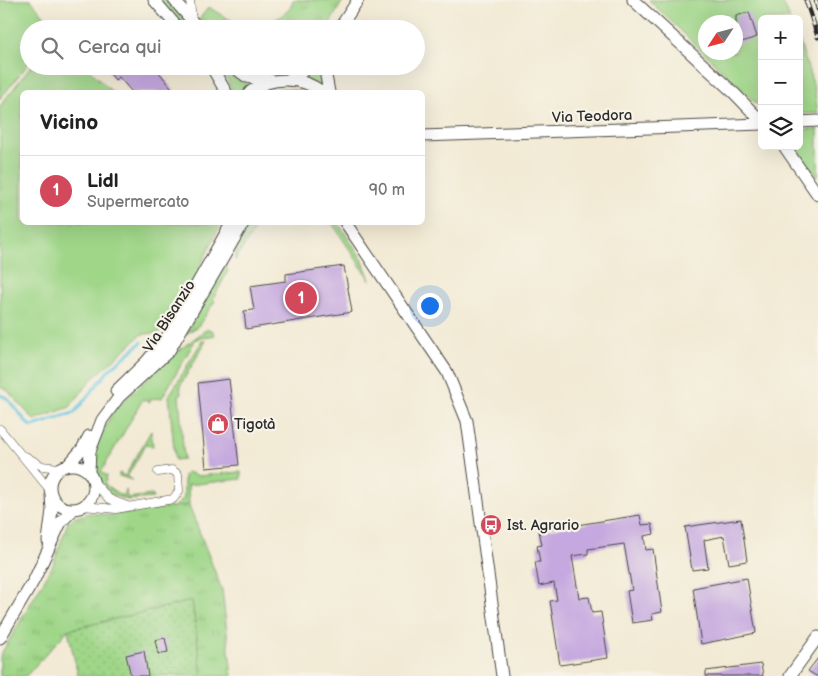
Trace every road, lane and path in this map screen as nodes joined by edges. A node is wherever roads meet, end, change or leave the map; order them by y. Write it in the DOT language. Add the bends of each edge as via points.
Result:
graph roads {
  1 [pos="154,0"];
  2 [pos="174,0"];
  3 [pos="190,0"];
  4 [pos="358,0"];
  5 [pos="633,0"];
  6 [pos="171,20"];
  7 [pos="192,20"];
  8 [pos="195,20"];
  9 [pos="345,20"];
  10 [pos="216,75"];
  11 [pos="244,75"];
  12 [pos="294,75"];
  13 [pos="326,75"];
  14 [pos="281,80"];
  15 [pos="225,90"];
  16 [pos="252,90"];
  17 [pos="318,90"];
  18 [pos="329,90"];
  19 [pos="758,119"];
  20 [pos="818,121"];
  21 [pos="803,122"];
  22 [pos="758,123"];
  23 [pos="425,136"];
  24 [pos="787,150"];
  25 [pos="818,195"];
  26 [pos="230,225"];
  27 [pos="242,225"];
  28 [pos="347,225"];
  29 [pos="0,429"];
  30 [pos="20,452"];
  31 [pos="64,466"];
  32 [pos="89,471"];
  33 [pos="158,472"];
  34 [pos="94,482"];
  35 [pos="51,492"];
  36 [pos="129,506"];
  37 [pos="79,508"];
  38 [pos="45,555"];
  39 [pos="818,636"];
  40 [pos="0,638"];
  41 [pos="502,676"];
  42 [pos="790,676"];
  1 -- 6 [label="main road"];
  2 -- 7 [label="main road"];
  3 -- 8 [label="street"];
  4 -- 9 [label="main road"];
  5 -- 19 [label="main road"];
  10 -- 15 [label="main road"];
  11 -- 14 [label="main road"];
  12 -- 14 [label="main road"];
  13 -- 18 [label="main road"];
  14 -- 16 [label="main road"];
  14 -- 17 [label="main road" via="303,82"];
  20 -- 21 [label="main road"];
  22 -- 23 [label="main road, Via Teodora"];
  24 -- 25 [label="main road"];
  26 -- 31 [label="main road, Via Bisanzio" via="167,338 108,400 86,442"];
  27 -- 32 [label="main road, Via Bisanzio" via="169,351 119,397 102,420 90,451"];
  28 -- 41 [label="main road" via="446,372 467,421"];
  29 -- 30 [label="street"];
  30 -- 31 [label="street" via="36,464"];
  30 -- 35 [label="street"];
  31 -- 32 [label="main road" via="76,464"];
  31 -- 35 [label="main road" via="52,478"];
  32 -- 34 [label="main road"];
  33 -- 36 [label="street" via="175,470 179,482 176,496 168,502"];
  34 -- 36 [label="street" via="109,499"];
  34 -- 37 [label="main road" via="93,496"];
  35 -- 37 [label="main road" via="60,505"];
  35 -- 38 [label="main road" via="52,510"];
  36 -- 37 [label="street"];
  37 -- 38 [label="main road" via="61,522"];
  38 -- 40 [label="main road"];
  39 -- 42 [label="main road"];
}
